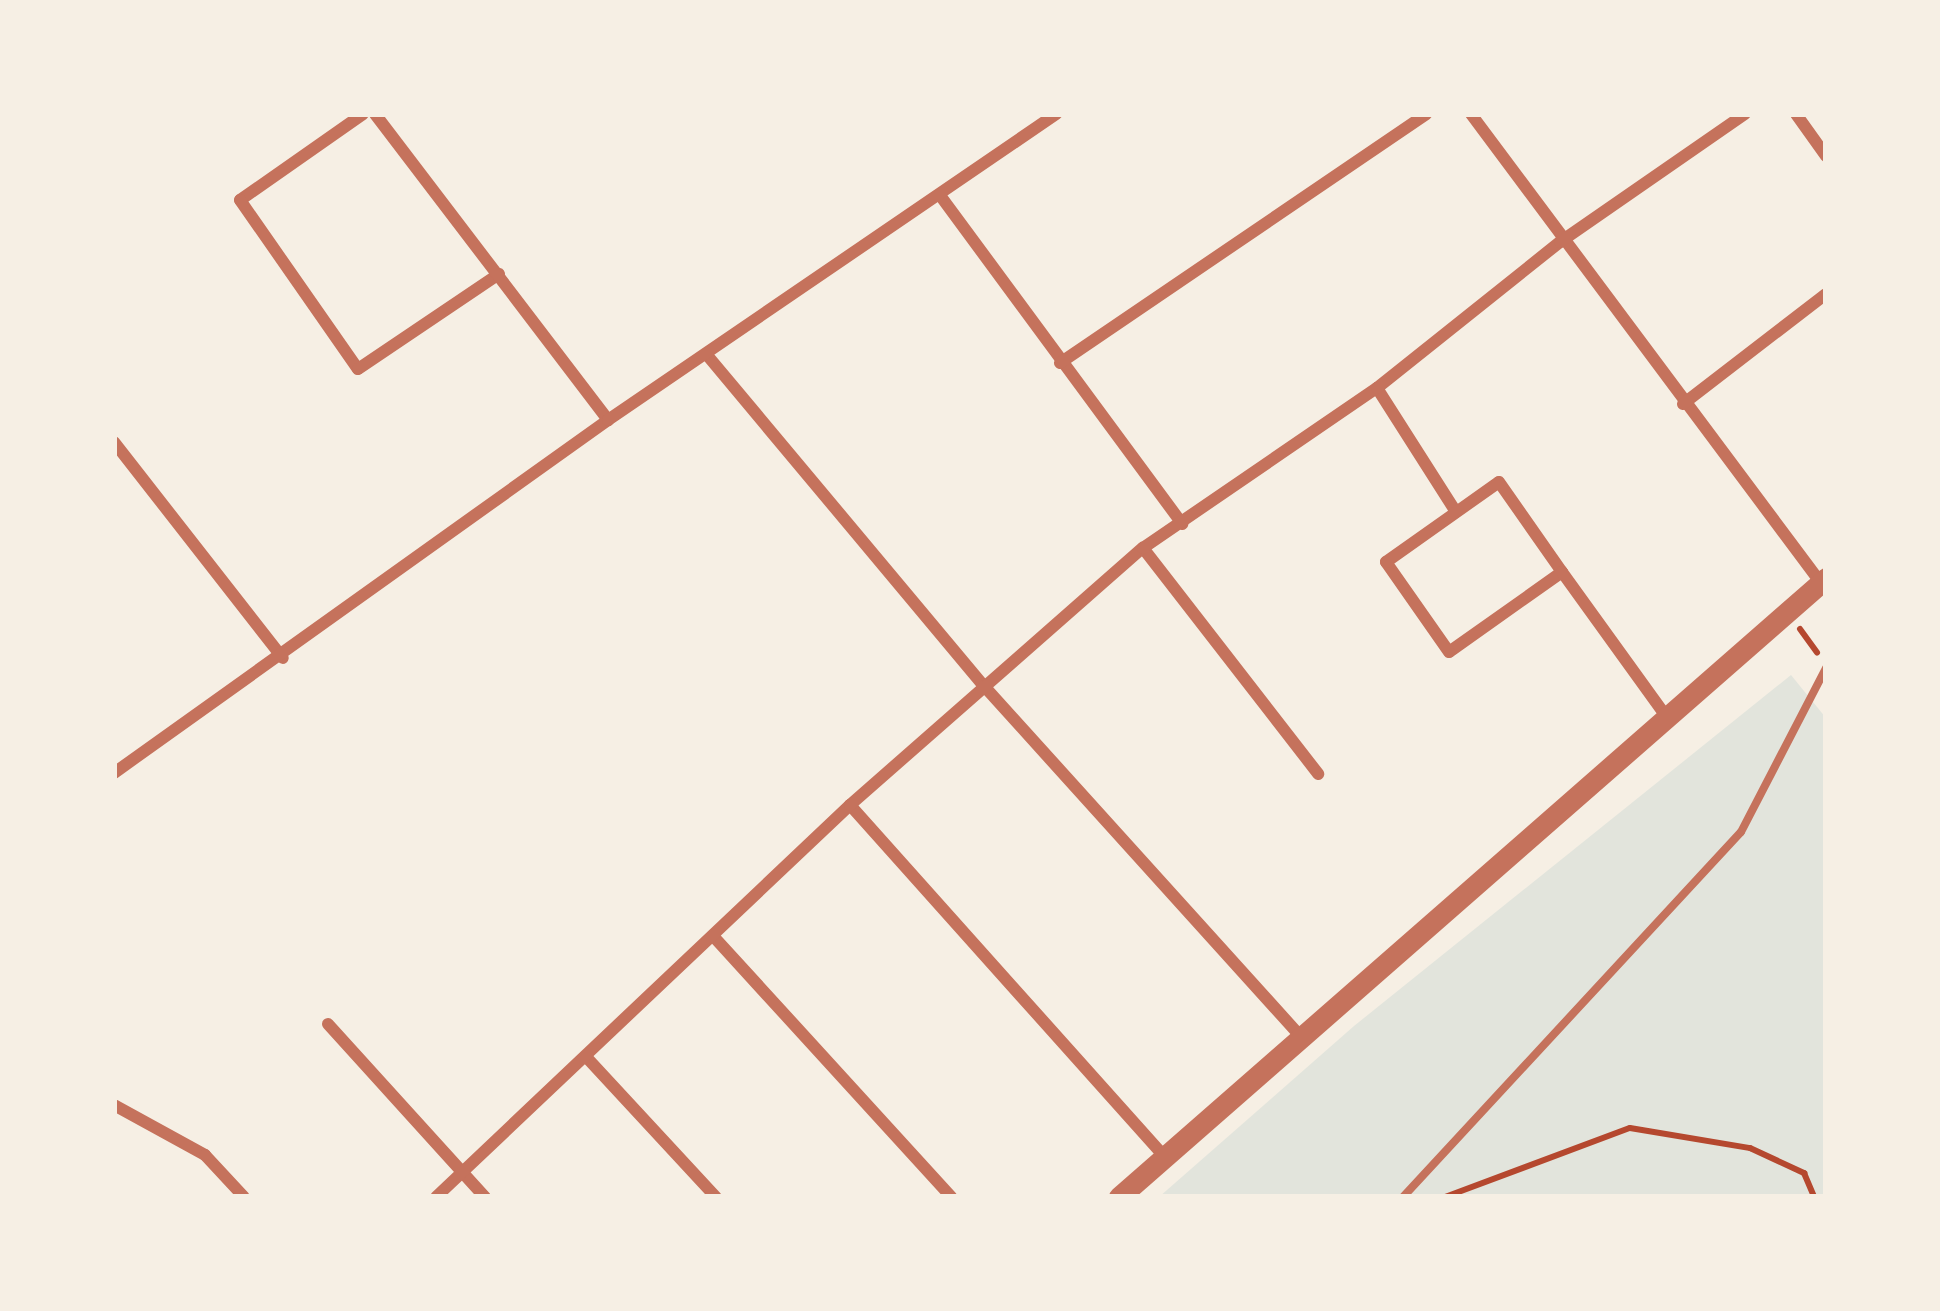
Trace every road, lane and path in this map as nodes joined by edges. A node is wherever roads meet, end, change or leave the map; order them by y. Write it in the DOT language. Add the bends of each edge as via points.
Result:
graph roads {
  1 [pos="363,114"];
  2 [pos="375,114"];
  3 [pos="1057,114"];
  4 [pos="1426,114"];
  5 [pos="1472,114"];
  6 [pos="1745,114"];
  7 [pos="1796,114"];
  8 [pos="1826,156"];
  9 [pos="942,198"];
  10 [pos="1560,242"];
  11 [pos="500,274"];
  12 [pos="1826,294"];
  13 [pos="706,355"];
  14 [pos="1060,363"];
  15 [pos="1377,388"];
  16 [pos="1683,404"];
  17 [pos="608,420"];
  18 [pos="114,442"];
  19 [pos="1456,512"];
  20 [pos="1182,524"];
  21 [pos="1144,548"];
  22 [pos="1562,572"];
  23 [pos="1824,581"];
  24 [pos="1788,614"];
  25 [pos="283,658"];
  26 [pos="1826,666"];
  27 [pos="985,686"];
  28 [pos="1668,720"];
  29 [pos="114,773"];
  30 [pos="1318,774"];
  31 [pos="850,805"];
  32 [pos="714,937"];
  33 [pos="328,1024"];
  34 [pos="1301,1037"];
  35 [pos="589,1060"];
  36 [pos="114,1105"];
  37 [pos="1165,1157"];
  38 [pos="463,1173"];
  39 [pos="244,1197"];
  40 [pos="436,1197"];
  41 [pos="484,1197"];
  42 [pos="716,1197"];
  43 [pos="951,1197"];
  44 [pos="1120,1197"];
  45 [pos="1403,1197"];
  46 [pos="1445,1197"];
  47 [pos="1814,1197"];
  1 -- 11 [label="street" via="240,200 358,369"];
  2 -- 11 [label="street"];
  3 -- 9 [label="street"];
  4 -- 14 [label="street"];
  5 -- 10 [label="street"];
  6 -- 10 [label="street"];
  7 -- 8 [label="street"];
  9 -- 13 [label="street"];
  9 -- 14 [label="street"];
  10 -- 15 [label="street"];
  10 -- 16 [label="street"];
  11 -- 17 [label="street"];
  12 -- 16 [label="street"];
  13 -- 17 [label="street"];
  13 -- 27 [label="street"];
  14 -- 20 [label="street"];
  15 -- 19 [label="street"];
  15 -- 20 [label="street"];
  16 -- 23 [label="street"];
  17 -- 25 [label="street"];
  18 -- 25 [label="street"];
  19 -- 22 [label="street" via="1498,482"];
  19 -- 22 [label="street" via="1386,562 1449,652"];
  20 -- 21 [label="street"];
  21 -- 27 [label="street"];
  21 -- 30 [label="street"];
  22 -- 28 [label="street"];
  23 -- 24 [label="street"];
  24 -- 26 [label="path"];
  24 -- 28 [label="street"];
  25 -- 29 [label="street"];
  26 -- 45 [label="lane" via="1742,832"];
  27 -- 31 [label="street"];
  27 -- 34 [label="street"];
  28 -- 34 [label="street"];
  31 -- 32 [label="street"];
  31 -- 37 [label="street"];
  32 -- 35 [label="street"];
  32 -- 43 [label="street"];
  33 -- 38 [label="street"];
  34 -- 37 [label="street"];
  35 -- 38 [label="street"];
  35 -- 42 [label="street"];
  36 -- 39 [label="street" via="205,1155"];
  37 -- 44 [label="street"];
  38 -- 40 [label="street"];
  38 -- 41 [label="street"];
  46 -- 47 [label="path" via="1630,1128 1750,1148 1804,1173"];
}
